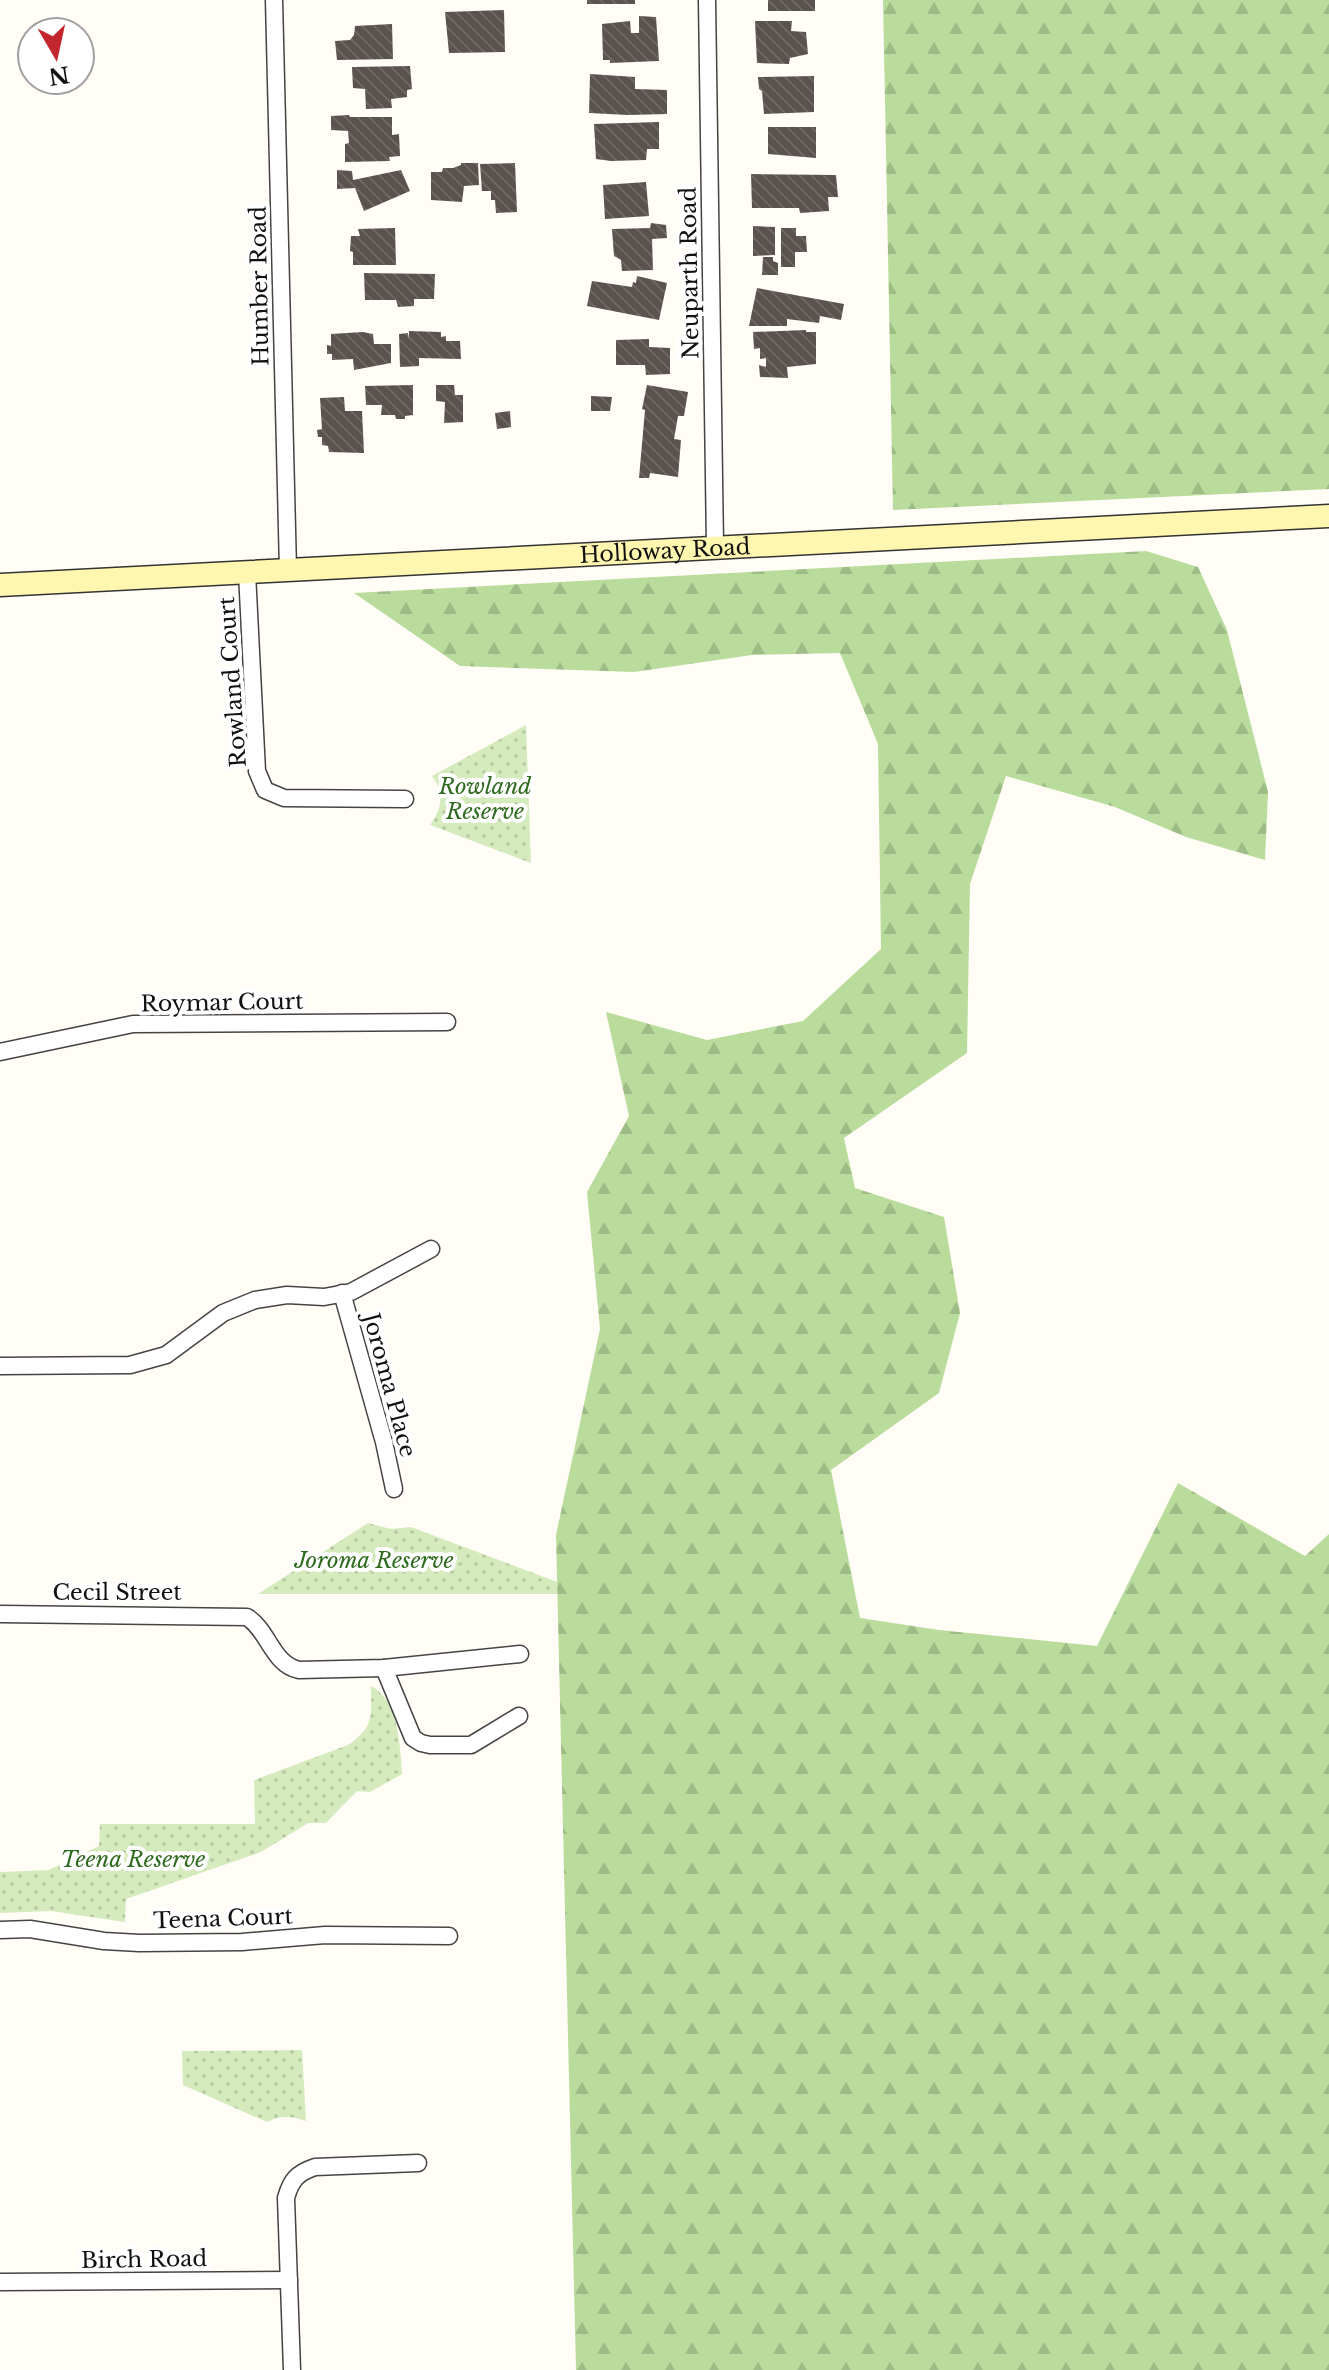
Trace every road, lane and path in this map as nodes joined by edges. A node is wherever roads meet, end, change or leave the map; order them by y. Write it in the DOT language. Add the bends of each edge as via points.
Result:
graph roads {
  1 [pos="274,0"];
  2 [pos="707,0"];
  3 [pos="1329,516"];
  4 [pos="715,546"];
  5 [pos="288,570"];
  6 [pos="247,573"];
  7 [pos="0,585"];
  8 [pos="405,799"];
  9 [pos="447,1022"];
  10 [pos="0,1052"];
  11 [pos="431,1249"];
  12 [pos="342,1293"];
  13 [pos="0,1366"];
  14 [pos="394,1489"];
  15 [pos="0,1614"];
  16 [pos="520,1654"];
  17 [pos="384,1668"];
  18 [pos="519,1716"];
  19 [pos="0,1930"];
  20 [pos="449,1936"];
  21 [pos="418,2163"];
  22 [pos="289,2280"];
  23 [pos="0,2282"];
  24 [pos="292,2370"];
  1 -- 5 [label="street, Humber Road"];
  2 -- 4 [label="street, Neuparth Road"];
  3 -- 4 [label="main road, Holloway Road"];
  4 -- 5 [label="main road, Holloway Road"];
  5 -- 6 [label="main road, Holloway Road"];
  6 -- 7 [label="main road, Holloway Road"];
  6 -- 8 [label="street, Rowland Court" via="257,771 265,790 284,798"];
  9 -- 10 [label="street, Roymar Court" via="133,1024"];
  11 -- 12 [label="street, Joroma Place"];
  12 -- 13 [label="street, Joroma Place" via="255,1300 223,1313 166,1355 130,1365"];
  12 -- 14 [label="street, Joroma Place"];
  15 -- 17 [label="street, Cecil Street" via="233,1615 258,1624 289,1668"];
  16 -- 17 [label="street"];
  17 -- 18 [label="street" via="413,1738 421,1743 471,1745"];
  19 -- 20 [label="street, Teena Court" via="139,1943"];
  21 -- 22 [label="street" via="300,2172 286,2198"];
  22 -- 23 [label="street, Birch Road"];
  22 -- 24 [label="street"];
}
